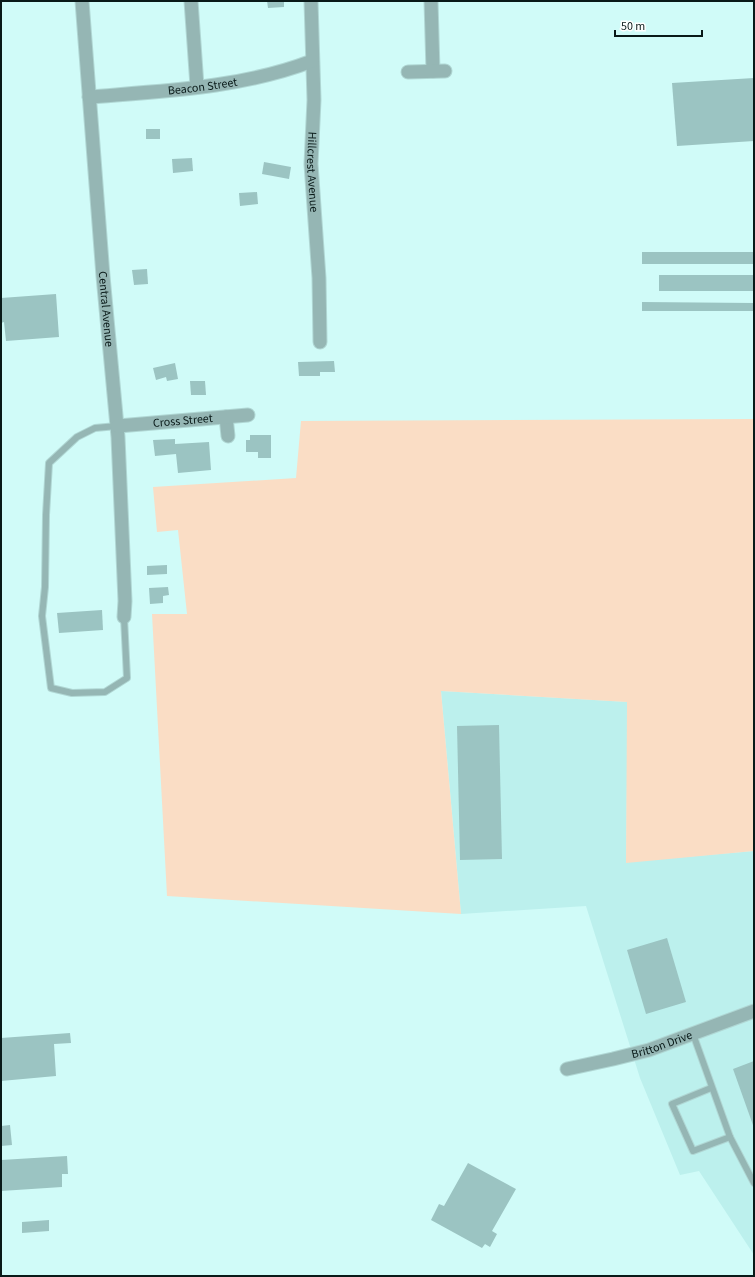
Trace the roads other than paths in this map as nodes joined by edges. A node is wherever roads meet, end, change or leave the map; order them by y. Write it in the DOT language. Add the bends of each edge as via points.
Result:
graph roads {
  1 [pos="82,1"];
  2 [pos="191,1"];
  3 [pos="311,1"];
  4 [pos="431,1"];
  5 [pos="312,61"];
  6 [pos="408,72"];
  7 [pos="197,86"];
  8 [pos="89,97"];
  9 [pos="320,342"];
  10 [pos="248,415"];
  11 [pos="226,417"];
  12 [pos="118,426"];
  13 [pos="228,436"];
  14 [pos="124,617"];
  15 [pos="754,1011"];
  16 [pos="693,1034"];
  17 [pos="567,1069"];
  18 [pos="711,1088"];
  19 [pos="730,1137"];
  20 [pos="754,1183"];
  1 -- 8 [label="street, Central Avenue"];
  2 -- 7 [label="street"];
  3 -- 5 [label="street, Hillcrest Avenue"];
  4 -- 6 [label="street" via="439,71"];
  5 -- 7 [label="street, Beacon Street" via="263,76"];
  5 -- 9 [label="street, Hillcrest Avenue" via="314,113 311,164 319,278"];
  7 -- 8 [label="street, Beacon Street"];
  8 -- 12 [label="street, Central Avenue" via="105,302"];
  10 -- 11 [label="street, Cross Street"];
  11 -- 12 [label="street, Cross Street"];
  11 -- 13 [label="street"];
  12 -- 14 [label="street, Central Avenue"];
  12 -- 14 [label="lane" via="95,428 77,437 49,463 42,616 51,688 72,693 105,692 128,678"];
  15 -- 16 [label="street, Britton Drive"];
  16 -- 17 [label="street, Britton Drive" via="631,1055"];
  16 -- 18 [label="lane"];
  18 -- 19 [label="lane"];
  18 -- 19 [label="lane" via="672,1104 693,1151"];
  19 -- 20 [label="lane"];
}
